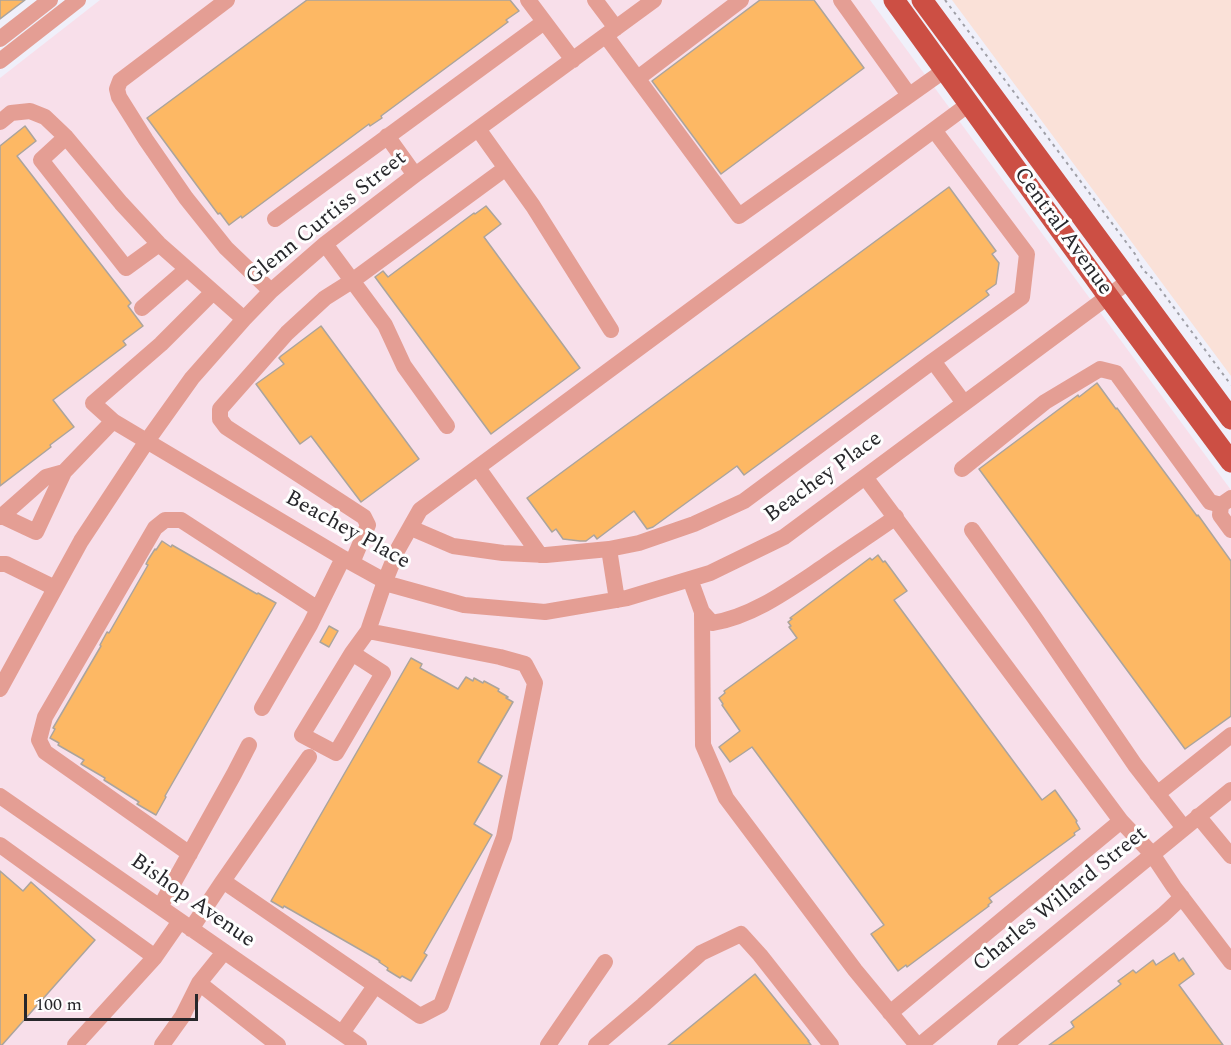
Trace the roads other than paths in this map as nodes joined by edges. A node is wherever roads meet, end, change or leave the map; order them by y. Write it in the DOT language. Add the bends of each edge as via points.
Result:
graph roads {
  1 [pos="50,0"];
  2 [pos="78,0"];
  3 [pos="227,0"];
  4 [pos="528,0"];
  5 [pos="595,0"];
  6 [pos="654,0"];
  7 [pos="741,0"];
  8 [pos="841,0"];
  9 [pos="894,0"];
  10 [pos="922,0"];
  11 [pos="544,22"];
  12 [pos="611,32"];
  13 [pos="0,39"];
  14 [pos="573,60"];
  15 [pos="0,61"];
  16 [pos="945,70"];
  17 [pos="638,78"];
  18 [pos="988,90"];
  19 [pos="909,95"];
  20 [pos="969,104"];
  21 [pos="0,122"];
  22 [pos="478,129"];
  23 [pos="934,130"];
  24 [pos="387,136"];
  25 [pos="66,137"];
  26 [pos="506,168"];
  27 [pos="416,175"];
  28 [pos="275,219"];
  29 [pos="159,244"];
  30 [pos="325,244"];
  31 [pos="187,269"];
  32 [pos="352,281"];
  33 [pos="1129,281"];
  34 [pos="271,291"];
  35 [pos="213,292"];
  36 [pos="1108,296"];
  37 [pos="142,308"];
  38 [pos="244,319"];
  39 [pos="611,330"];
  40 [pos="933,362"];
  41 [pos="964,403"];
  42 [pos="1231,419"];
  43 [pos="113,421"];
  44 [pos="447,426"];
  45 [pos="147,441"];
  46 [pos="1231,462"];
  47 [pos="478,468"];
  48 [pos="962,469"];
  49 [pos="64,472"];
  50 [pos="866,477"];
  51 [pos="1226,501"];
  52 [pos="1,517"];
  53 [pos="896,517"];
  54 [pos="411,528"];
  55 [pos="972,530"];
  56 [pos="1231,530"];
  57 [pos="609,549"];
  58 [pos="540,555"];
  59 [pos="348,561"];
  60 [pos="0,564"];
  61 [pos="690,579"];
  62 [pos="385,581"];
  63 [pos="55,588"];
  64 [pos="617,600"];
  65 [pos="318,609"];
  66 [pos="702,612"];
  67 [pos="368,631"];
  68 [pos="352,653"];
  69 [pos="0,689"];
  70 [pos="262,708"];
  71 [pos="1231,735"];
  72 [pos="249,745"];
  73 [pos="309,757"];
  74 [pos="1231,790"];
  75 [pos="1157,794"];
  76 [pos="0,796"];
  77 [pos="1198,816"];
  78 [pos="1121,821"];
  79 [pos="1184,828"];
  80 [pos="0,845"];
  81 [pos="190,854"];
  82 [pos="1152,854"];
  83 [pos="1231,856"];
  84 [pos="223,881"];
  85 [pos="1182,897"];
  86 [pos="160,907"];
  87 [pos="185,925"];
  88 [pos="224,952"];
  89 [pos="155,957"];
  90 [pos="604,962"];
  91 [pos="1231,962"];
  92 [pos="199,983"];
  93 [pos="375,986"];
  94 [pos="890,1013"];
  95 [pos="342,1033"];
  96 [pos="75,1045"];
  97 [pos="162,1045"];
  98 [pos="278,1045"];
  99 [pos="359,1045"];
  100 [pos="548,1045"];
  101 [pos="596,1045"];
  102 [pos="831,1045"];
  103 [pos="919,1045"];
  104 [pos="1005,1045"];
  1 -- 13 [label="street"];
  2 -- 15 [label="street"];
  3 -- 34 [label="street" via="120,81 117,89 186,198 226,248"];
  4 -- 11 [label="street"];
  5 -- 12 [label="street"];
  6 -- 12 [label="street, Glenn Curtiss Street"];
  7 -- 17 [label="street"];
  8 -- 19 [label="street"];
  9 -- 16 [label="main road, Central Avenue"];
  10 -- 18 [label="main road, Central Avenue"];
  11 -- 14 [label="street"];
  11 -- 24 [label="street"];
  12 -- 14 [label="street, Glenn Curtiss Street"];
  12 -- 17 [label="street"];
  14 -- 22 [label="street, Glenn Curtiss Street"];
  16 -- 19 [label="street"];
  16 -- 20 [label="main road, Central Avenue"];
  17 -- 19 [label="street" via="739,216"];
  18 -- 20 [label="main road"];
  18 -- 33 [label="main road, Central Avenue"];
  20 -- 23 [label="street"];
  20 -- 36 [label="main road, Central Avenue"];
  21 -- 25 [label="street" via="11,113 30,111 45,117"];
  22 -- 26 [label="street"];
  22 -- 27 [label="street, Glenn Curtiss Street"];
  23 -- 40 [label="street" via="1027,254 1022,297"];
  23 -- 47 [label="street"];
  24 -- 27 [label="street"];
  24 -- 28 [label="street"];
  25 -- 29 [label="street"];
  25 -- 29 [label="street" via="41,160 126,268"];
  26 -- 32 [label="street"];
  26 -- 39 [label="street"];
  27 -- 30 [label="street, Glenn Curtiss Street"];
  29 -- 31 [label="street"];
  30 -- 32 [label="street"];
  30 -- 34 [label="street, Glenn Curtiss Street"];
  31 -- 35 [label="street"];
  31 -- 37 [label="street"];
  32 -- 44 [label="street" via="385,325 404,366"];
  32 -- 59 [label="street" via="325,298 287,333 220,409 220,419 226,427 364,517 368,525"];
  33 -- 36 [label="street, Beachey Place"];
  33 -- 42 [label="main road, Central Avenue"];
  34 -- 38 [label="street, Glenn Curtiss Street"];
  35 -- 38 [label="street"];
  35 -- 43 [label="street, Beachey Place" via="93,403"];
  36 -- 41 [label="street, Beachey Place"];
  36 -- 46 [label="main road, Central Avenue"];
  38 -- 45 [label="street, Glenn Curtiss Street" via="192,378"];
  40 -- 41 [label="street"];
  40 -- 57 [label="street" via="744,501 694,524"];
  41 -- 50 [label="street, Beachey Place"];
  43 -- 45 [label="street, Beachey Place"];
  43 -- 49 [label="street"];
  45 -- 59 [label="street, Beachey Place"];
  45 -- 63 [label="street, Glenn Curtiss Street"];
  47 -- 54 [label="street" via="420,510"];
  47 -- 58 [label="street"];
  48 -- 51 [label="street" via="1046,402 1100,369 1116,373 1210,502"];
  49 -- 52 [label="street" via="46,477"];
  49 -- 52 [label="street" via="36,532"];
  50 -- 53 [label="street"];
  50 -- 61 [label="street, Beachey Place" via="784,537"];
  51 -- 56 [label="street" via="1220,514"];
  53 -- 66 [label="street" via="750,611 712,622"];
  53 -- 78 [label="street"];
  54 -- 58 [label="street" via="453,546"];
  54 -- 62 [label="street"];
  55 -- 75 [label="street"];
  57 -- 58 [label="street"];
  57 -- 64 [label="street"];
  59 -- 62 [label="street, Beachey Place"];
  59 -- 65 [label="street"];
  60 -- 63 [label="street"];
  61 -- 64 [label="street, Beachey Place"];
  61 -- 66 [label="street"];
  62 -- 64 [label="street, Beachey Place" via="464,605 545,612"];
  62 -- 67 [label="street"];
  63 -- 69 [label="street, Glenn Curtiss Street"];
  65 -- 70 [label="street"];
  65 -- 81 [label="street" via="181,520 165,520 155,528 45,717 39,740 45,752"];
  66 -- 94 [label="street" via="703,745 722,790"];
  67 -- 68 [label="street"];
  67 -- 93 [label="street" via="525,664 535,683 504,837 441,1005 420,1016"];
  68 -- 68 [label="street" via="302,735 336,753 383,673"];
  71 -- 75 [label="street"];
  72 -- 81 [label="street"];
  73 -- 84 [label="street"];
  74 -- 77 [label="street, Charles Willard Street"];
  75 -- 79 [label="street"];
  76 -- 86 [label="street, Bishop Avenue"];
  77 -- 79 [label="street, Charles Willard Street"];
  77 -- 83 [label="street"];
  78 -- 82 [label="street"];
  78 -- 94 [label="street"];
  79 -- 82 [label="street, Charles Willard Street"];
  80 -- 89 [label="street"];
  81 -- 86 [label="street"];
  82 -- 85 [label="street"];
  82 -- 103 [label="street, Charles Willard Street"];
  84 -- 87 [label="street"];
  84 -- 93 [label="street"];
  85 -- 91 [label="street"];
  85 -- 104 [label="street"];
  86 -- 87 [label="street, Bishop Avenue"];
  87 -- 88 [label="street, Bishop Avenue"];
  87 -- 89 [label="street"];
  88 -- 92 [label="street"];
  88 -- 95 [label="street, Bishop Avenue"];
  89 -- 96 [label="street"];
  90 -- 100 [label="street"];
  92 -- 97 [label="street"];
  92 -- 98 [label="street"];
  93 -- 95 [label="street"];
  94 -- 103 [label="street"];
  95 -- 99 [label="street, Bishop Avenue"];
  101 -- 102 [label="street" via="701,953 741,934"];
}
